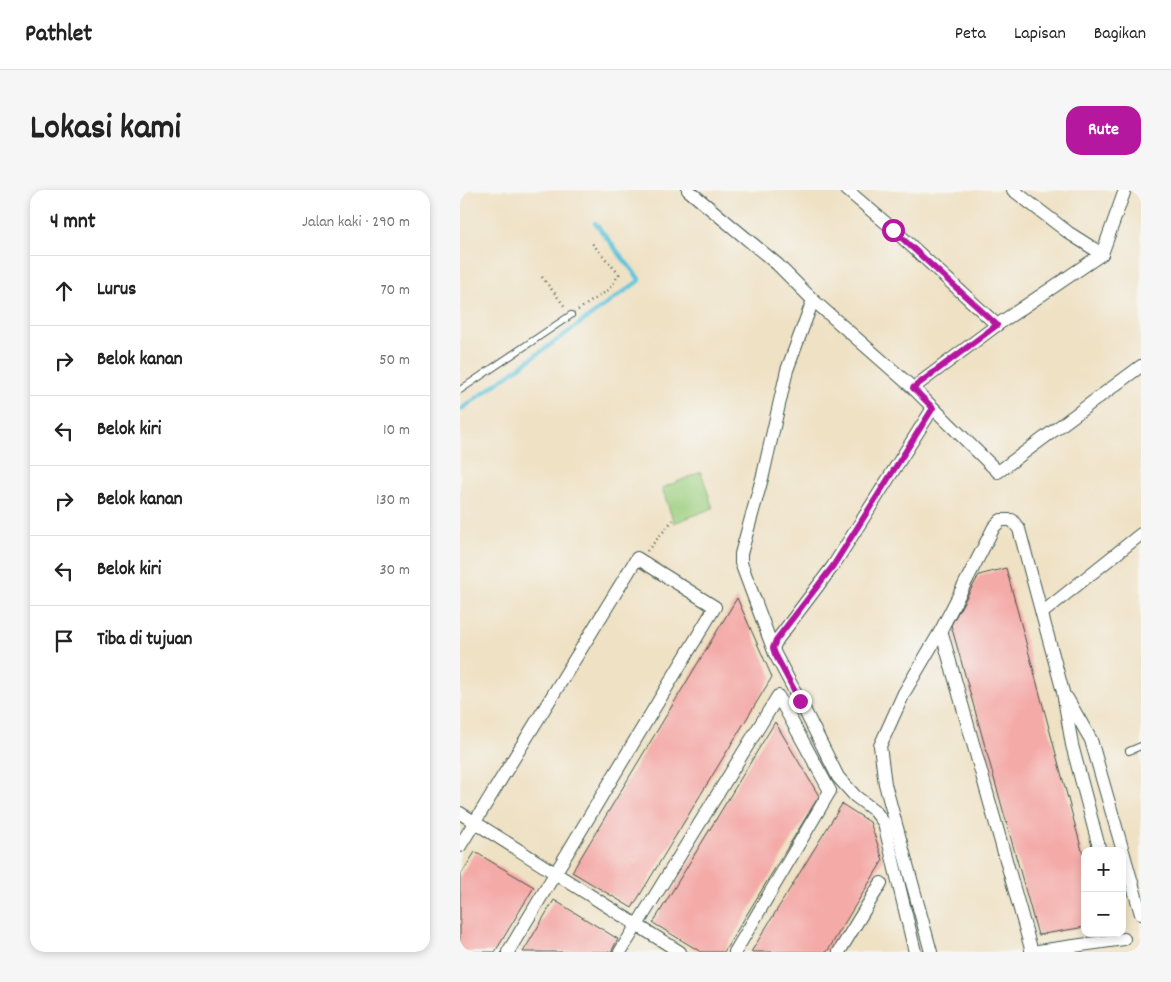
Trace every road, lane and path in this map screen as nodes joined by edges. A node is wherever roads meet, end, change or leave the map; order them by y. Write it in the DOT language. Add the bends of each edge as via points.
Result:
graph roads {
  1 [pos="688,190"];
  2 [pos="847,190"];
  3 [pos="1014,190"];
  4 [pos="1125,190"];
  5 [pos="590,241"];
  6 [pos="1102,254"];
  7 [pos="542,278"];
  8 [pos="813,300"];
  9 [pos="571,315"];
  10 [pos="997,325"];
  11 [pos="1141,366"];
  12 [pos="913,388"];
  13 [pos="460,390"];
  14 [pos="933,408"];
  15 [pos="673,520"];
  16 [pos="1141,534"];
  17 [pos="640,560"];
  18 [pos="1042,614"];
  19 [pos="941,630"];
  20 [pos="773,648"];
  21 [pos="1063,692"];
  22 [pos="1141,746"];
  23 [pos="1129,751"];
  24 [pos="460,813"];
  25 [pos="474,821"];
  26 [pos="460,846"];
  27 [pos="1099,847"];
  28 [pos="556,874"];
  29 [pos="881,883"];
  30 [pos="1141,914"];
  31 [pos="637,926"];
  32 [pos="1117,937"];
  33 [pos="1123,937"];
  34 [pos="508,952"];
  35 [pos="620,952"];
  36 [pos="680,952"];
  37 [pos="735,952"];
  38 [pos="839,952"];
  39 [pos="915,952"];
  40 [pos="931,952"];
  41 [pos="1031,952"];
  42 [pos="1128,952"];
  1 -- 8 [label="street" via="777,264"];
  2 -- 10 [label="street"];
  3 -- 6 [label="street"];
  4 -- 6 [label="street"];
  5 -- 9 [label="path" via="619,274 610,289"];
  6 -- 10 [label="street"];
  7 -- 9 [label="path"];
  8 -- 12 [label="street"];
  8 -- 20 [label="street" via="787,370 741,554 741,563"];
  9 -- 13 [label="lane"];
  10 -- 12 [label="street"];
  11 -- 14 [label="street" via="998,472"];
  12 -- 14 [label="street"];
  14 -- 20 [label="street" via="833,566"];
  15 -- 17 [label="path"];
  16 -- 18 [label="street"];
  17 -- 25 [label="street" via="637,558"];
  17 -- 28 [label="street" via="716,607"];
  18 -- 19 [label="street" via="1019,529 1012,520 1001,520 994,527"];
  18 -- 21 [label="street"];
  19 -- 40 [label="street" via="904,693 880,746 885,784"];
  19 -- 41 [label="street"];
  20 -- 39 [label="street" via="838,777 884,823"];
  21 -- 27 [label="street" via="1072,745"];
  21 -- 30 [label="street" via="1091,740"];
  22 -- 23 [label="lane"];
  24 -- 25 [label="street"];
  25 -- 26 [label="street"];
  25 -- 28 [label="street"];
  28 -- 31 [label="street"];
  28 -- 34 [label="street"];
  29 -- 38 [label="street"];
  31 -- 35 [label="street"];
  31 -- 36 [label="street"];
  31 -- 37 [label="street" via="778,696 830,791"];
  32 -- 41 [label="street"];
  33 -- 42 [label="street"];
}
